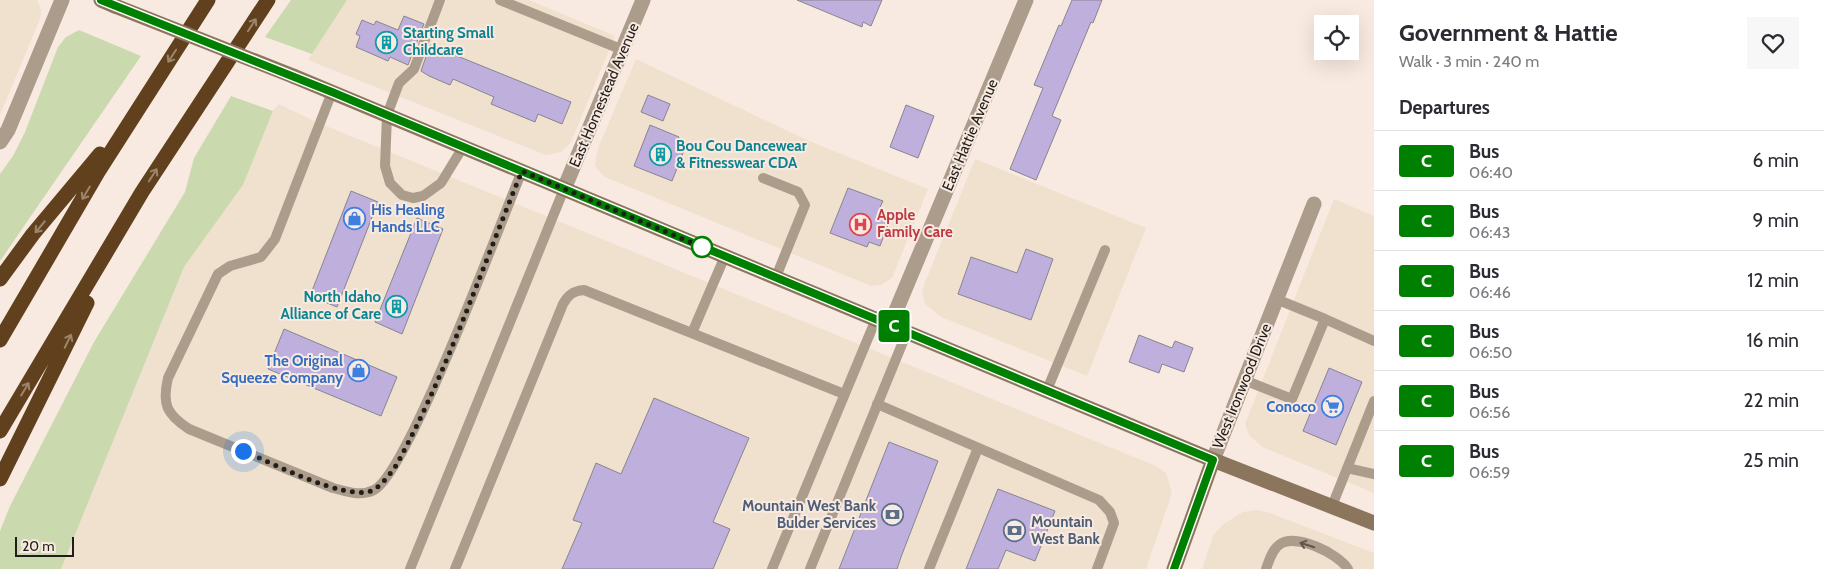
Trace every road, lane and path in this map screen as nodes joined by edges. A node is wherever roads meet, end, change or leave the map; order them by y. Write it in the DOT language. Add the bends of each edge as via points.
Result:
graph roads {
  1 [pos="62,0"];
  2 [pos="208,0"];
  3 [pos="268,0"];
  4 [pos="440,0"];
  5 [pos="500,0"];
  6 [pos="643,0"];
  7 [pos="1026,0"];
  8 [pos="108,3"];
  9 [pos="623,50"];
  10 [pos="332,92"];
  11 [pos="138,109"];
  12 [pos="387,115"];
  13 [pos="0,142"];
  14 [pos="463,147"];
  15 [pos="522,171"];
  16 [pos="763,178"];
  17 [pos="564,189"];
  18 [pos="142,192"];
  19 [pos="1314,204"];
  20 [pos="1105,250"];
  21 [pos="725,256"];
  22 [pos="776,277"];
  23 [pos="0,278"];
  24 [pos="1276,299"];
  25 [pos="876,319"];
  26 [pos="1325,319"];
  27 [pos="890,325"];
  28 [pos="907,332"];
  29 [pos="692,333"];
  30 [pos="0,340"];
  31 [pos="1374,341"];
  32 [pos="1244,380"];
  33 [pos="1047,390"];
  34 [pos="844,394"];
  35 [pos="1374,401"];
  36 [pos="878,404"];
  37 [pos="0,431"];
  38 [pos="978,448"];
  39 [pos="1213,460"];
  40 [pos="1347,468"];
  41 [pos="1374,474"];
  42 [pos="0,479"];
  43 [pos="1332,506"];
  44 [pos="1374,523"];
  45 [pos="410,569"];
  46 [pos="455,569"];
  47 [pos="772,569"];
  48 [pos="810,569"];
  49 [pos="929,569"];
  50 [pos="1096,569"];
  51 [pos="1174,569"];
  52 [pos="1266,569"];
  53 [pos="1348,569"];
  1 -- 13 [label="street" via="8,130"];
  2 -- 11 [label="highway, one-way"];
  18 -- 3 [label="highway, one-way"];
  4 -- 12 [label="lane" via="414,69 399,83"];
  5 -- 9 [label="lane"];
  6 -- 9 [label="street, East Homestead Avenue"];
  7 -- 27 [label="street, East Hattie Avenue"];
  8 -- 10 [label="main road, bridge"];
  9 -- 17 [label="street, East Homestead Avenue"];
  10 -- 12 [label="main road"];
  10 -- 15 [label="lane" via="275,239 261,257 230,266 218,274 168,378 164,393 166,408 189,429 333,488 357,494 374,490 396,465 438,376"];
  11 -- 23 [label="highway, one-way"];
  11 -- 30 [label="highway, one-way"];
  12 -- 14 [label="main road"];
  12 -- 14 [label="lane" via="385,166 390,183 402,195 413,198 433,190 441,183"];
  14 -- 15 [label="main road"];
  15 -- 17 [label="main road"];
  16 -- 22 [label="lane" via="798,192 805,205"];
  17 -- 21 [label="main road"];
  17 -- 45 [label="lane"];
  37 -- 18 [label="highway, one-way"];
  42 -- 18 [label="highway, one-way"];
  19 -- 24 [label="street, West Ironwood Drive"];
  20 -- 33 [label="lane"];
  21 -- 22 [label="main road"];
  21 -- 29 [label="lane"];
  22 -- 25 [label="main road"];
  24 -- 26 [label="lane"];
  24 -- 32 [label="street, West Ironwood Drive"];
  25 -- 27 [label="main road"];
  25 -- 34 [label="lane"];
  26 -- 31 [label="lane"];
  26 -- 32 [label="lane" via="1292,399"];
  27 -- 28 [label="main road"];
  28 -- 33 [label="main road"];
  28 -- 36 [label="lane"];
  29 -- 34 [label="lane"];
  29 -- 46 [label="lane" via="584,290 568,295"];
  32 -- 39 [label="street, West Ironwood Drive"];
  33 -- 39 [label="main road"];
  34 -- 47 [label="lane"];
  35 -- 40 [label="lane"];
  36 -- 38 [label="lane"];
  36 -- 48 [label="lane"];
  38 -- 49 [label="lane"];
  38 -- 50 [label="lane" via="1099,500 1110,512 1114,523"];
  39 -- 43 [label="main road"];
  39 -- 51 [label="main road, West Ironwood Drive"];
  40 -- 41 [label="lane"];
  40 -- 43 [label="lane"];
  43 -- 44 [label="main road"];
  53 -- 52 [label="lane, one-way" via="1343,561 1326,551 1296,541 1278,546"];
}
